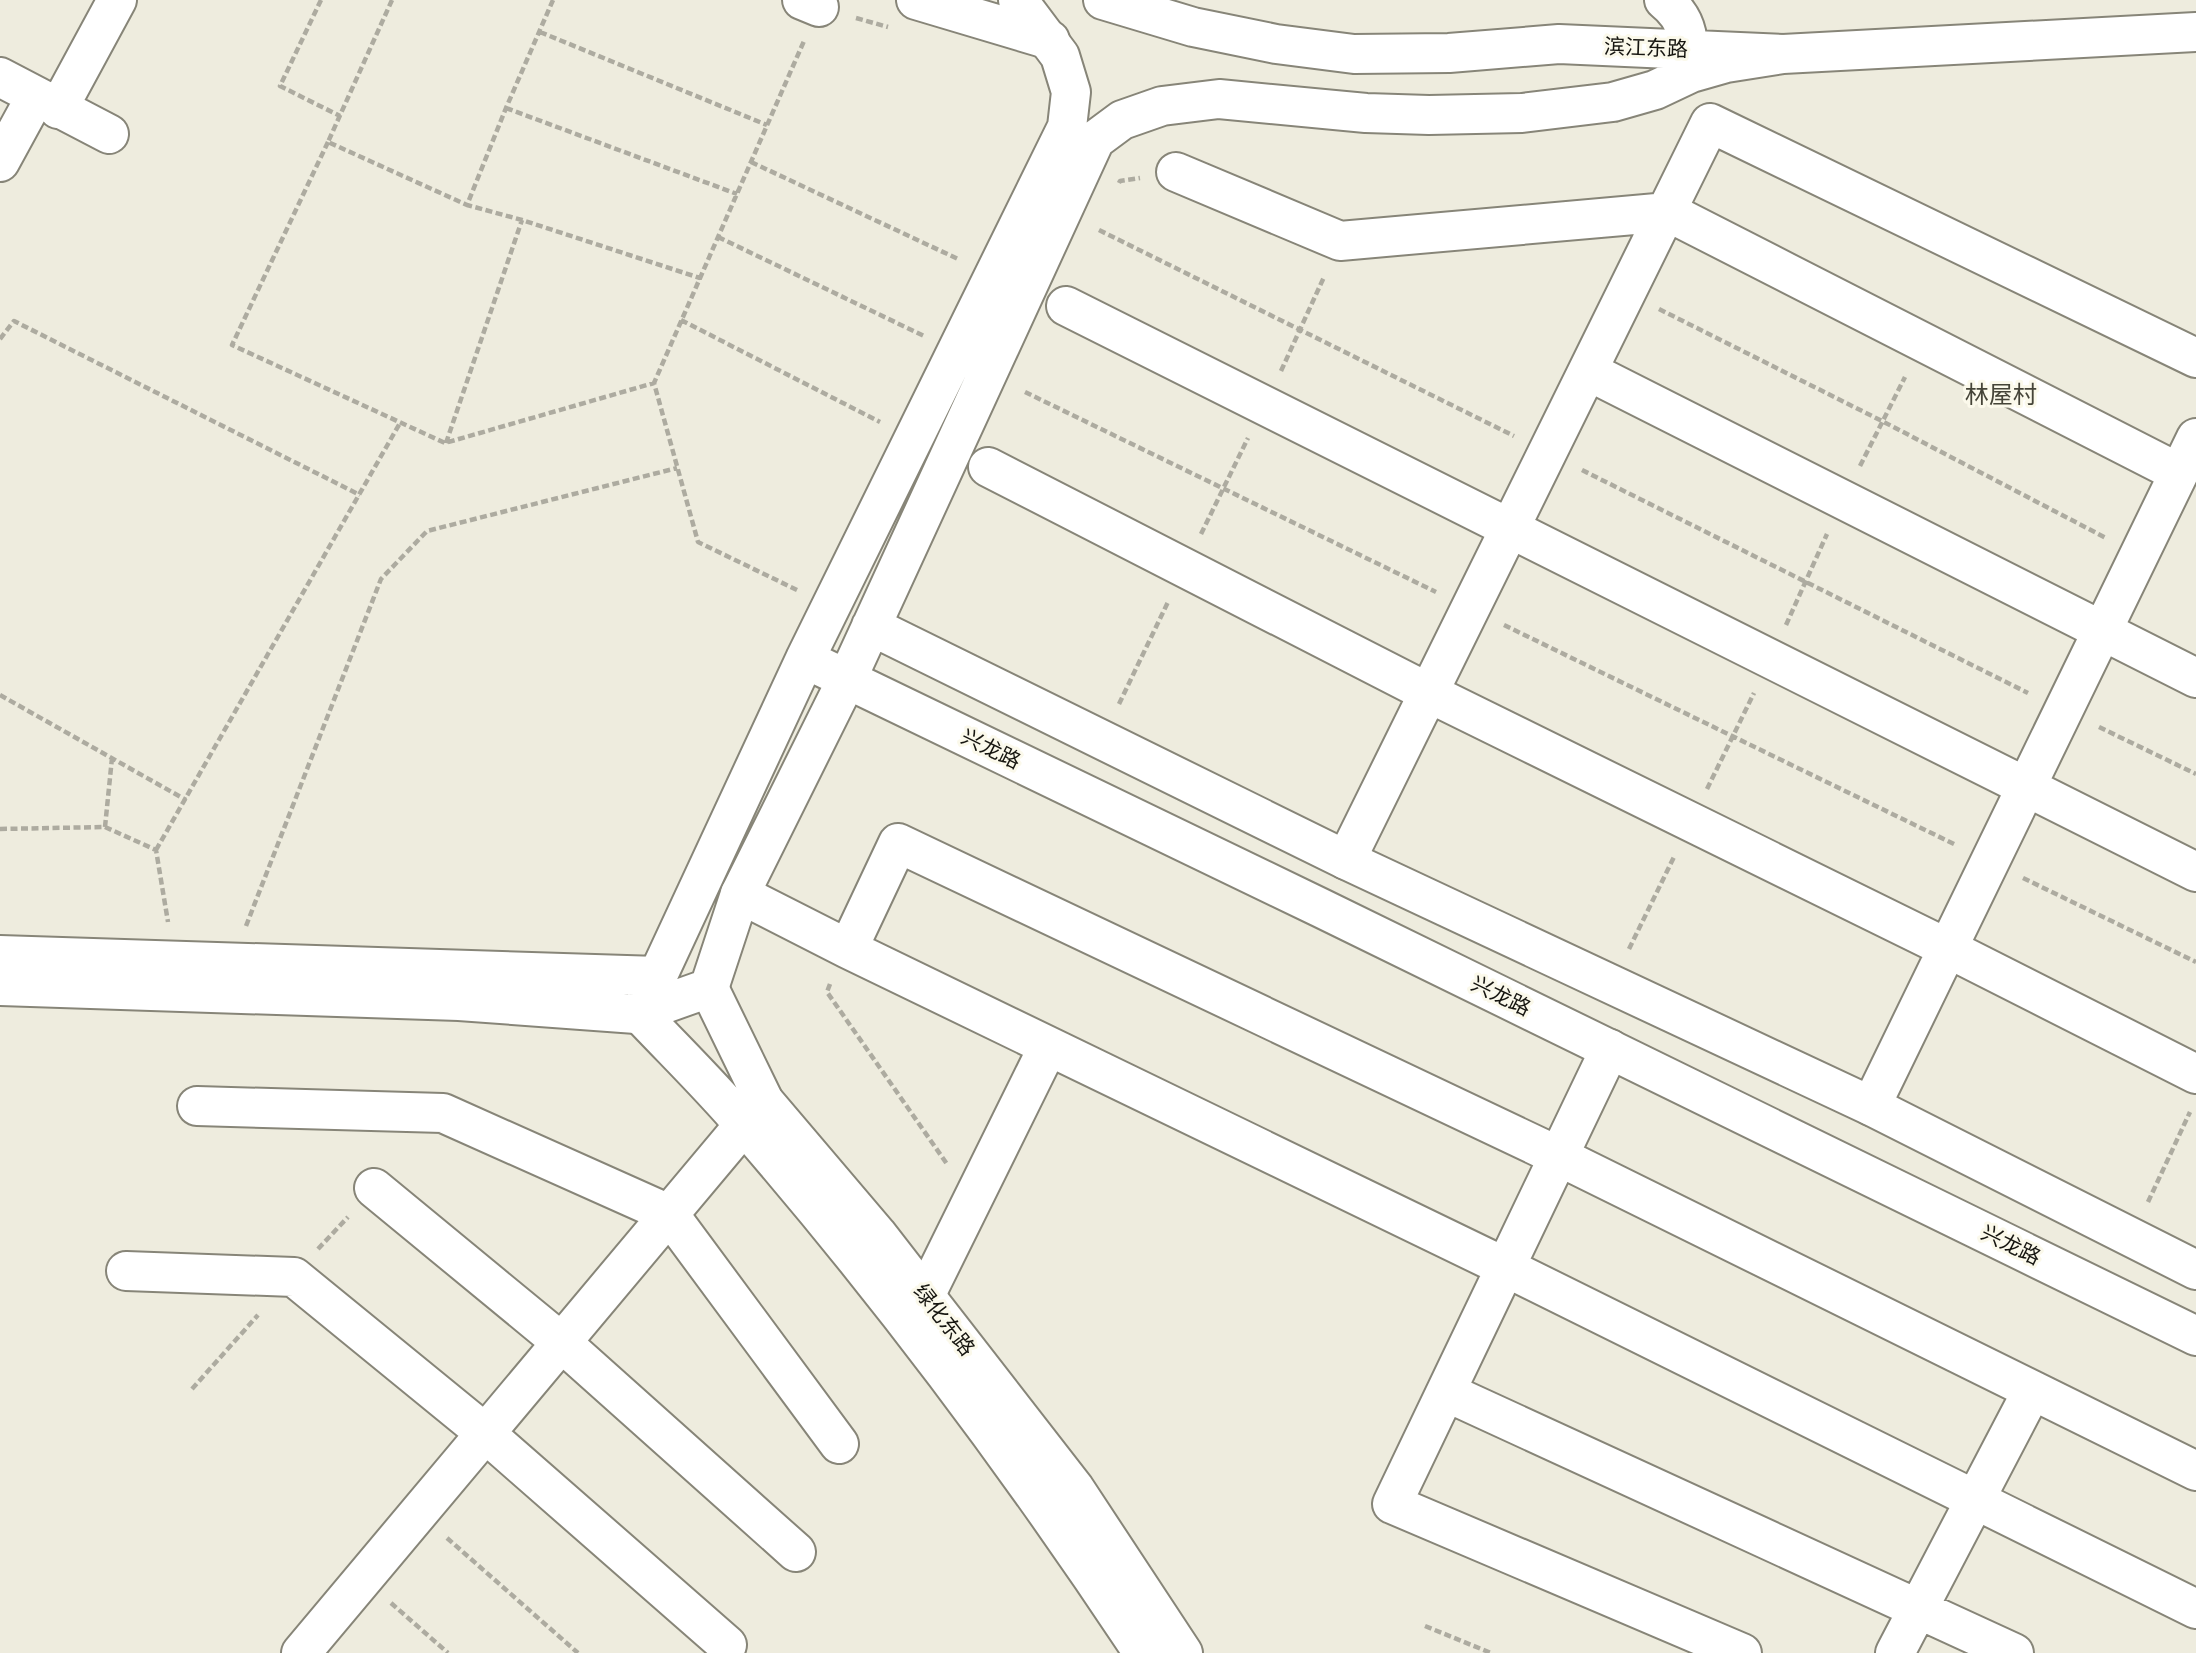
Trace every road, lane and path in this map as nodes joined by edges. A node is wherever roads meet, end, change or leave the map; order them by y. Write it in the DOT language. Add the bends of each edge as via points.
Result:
graph roads {
  1 [pos="117,0"];
  2 [pos="321,0"];
  3 [pos="393,0"];
  4 [pos="553,0"];
  5 [pos="1018,0"];
  6 [pos="1103,0"];
  7 [pos="1664,0"];
  8 [pos="810,4"];
  9 [pos="906,15"];
  10 [pos="540,32"];
  11 [pos="2196,32"];
  12 [pos="1049,40"];
  13 [pos="1689,50"];
  14 [pos="1783,54"];
  15 [pos="0,77"];
  16 [pos="1655,90"];
  17 [pos="47,103"];
  18 [pos="506,108"];
  19 [pos="340,116"];
  20 [pos="767,125"];
  21 [pos="108,134"];
  22 [pos="328,142"];
  23 [pos="0,162"];
  24 [pos="751,162"];
  25 [pos="1176,172"];
  26 [pos="1115,193"];
  27 [pos="737,194"];
  28 [pos="467,205"];
  29 [pos="1668,212"];
  30 [pos="1104,218"];
  31 [pos="522,220"];
  32 [pos="718,237"];
  33 [pos="1340,240"];
  34 [pos="962,261"];
  35 [pos="700,278"];
  36 [pos="1627,293"];
  37 [pos="1066,306"];
  38 [pos="681,320"];
  39 [pos="1301,331"];
  40 [pos="924,337"];
  41 [pos="0,340"];
  42 [pos="2196,358"];
  43 [pos="1588,371"];
  44 [pos="654,383"];
  45 [pos="1019,404"];
  46 [pos="1264,404"];
  47 [pos="881,423"];
  48 [pos="400,424"];
  49 [pos="2196,438"];
  50 [pos="445,443"];
  51 [pos="1548,453"];
  52 [pos="988,467"];
  53 [pos="677,468"];
  54 [pos="2179,473"];
  55 [pos="1223,488"];
  56 [pos="360,495"];
  57 [pos="1511,527"];
  58 [pos="2139,556"];
  59 [pos="1184,568"];
  60 [pos="797,591"];
  61 [pos="1471,609"];
  62 [pos="871,626"];
  63 [pos="2102,630"];
  64 [pos="805,659"];
  65 [pos="2196,678"];
  66 [pos="847,679"];
  67 [pos="1429,693"];
  68 [pos="0,695"];
  69 [pos="2063,710"];
  70 [pos="1102,740"];
  71 [pos="112,758"];
  72 [pos="2196,774"];
  73 [pos="2026,786"];
  74 [pos="186,800"];
  75 [pos="105,827"];
  76 [pos="0,829"];
  77 [pos="156,850"];
  78 [pos="1346,860"];
  79 [pos="1989,861"];
  80 [pos="2196,872"];
  81 [pos="740,894"];
  82 [pos="1947,948"];
  83 [pos="848,949"];
  84 [pos="0,955"];
  85 [pos="175,961"];
  86 [pos="232,962"];
  87 [pos="2196,962"];
  88 [pos="658,976"];
  89 [pos="0,986"];
  90 [pos="709,988"];
  91 [pos="640,1014"];
  92 [pos="1048,1047"];
  93 [pos="1610,1049"];
  94 [pos="2196,1074"];
  95 [pos="2196,1100"];
  96 [pos="197,1106"];
  97 [pos="1871,1106"];
  98 [pos="754,1112"];
  99 [pos="1559,1156"];
  100 [pos="374,1188"];
  101 [pos="972,1200"];
  102 [pos="669,1214"];
  103 [pos="2132,1238"];
  104 [pos="1505,1267"];
  105 [pos="2196,1270"];
  106 [pos="126,1271"];
  107 [pos="925,1296"];
  108 [pos="2196,1336"];
  109 [pos="561,1342"];
  110 [pos="2032,1391"];
  111 [pos="1446,1392"];
  112 [pos="485,1433"];
  113 [pos="839,1444"];
  114 [pos="2196,1471"];
  115 [pos="1975,1499"];
  116 [pos="418,1513"];
  117 [pos="796,1552"];
  118 [pos="363,1578"];
  119 [pos="1918,1609"];
  120 [pos="2196,1609"];
  121 [pos="1425,1626"];
  122 [pos="727,1645"];
  123 [pos="301,1653"];
  124 [pos="448,1653"];
  125 [pos="578,1653"];
  126 [pos="1143,1653"];
  127 [pos="1183,1653"];
  128 [pos="1491,1653"];
  129 [pos="1742,1653"];
  130 [pos="1895,1653"];
  131 [pos="2014,1653"];
  1 -- 17 [label="street"];
  2 -- 19 [label="path" via="280,86"];
  3 -- 19 [label="path"];
  4 -- 10 [label="path"];
  5 -- 12 [label="street"];
  6 -- 13 [label="street, 滨江东路" via="1193,27 1354,54 1449,53 1559,44"];
  7 -- 13 [label="street" via="1676,10"];
  8 -- 9 [label="path"];
  8 -- 20 [label="path"];
  9 -- 12 [label="street"];
  10 -- 18 [label="path"];
  10 -- 20 [label="path"];
  11 -- 14 [label="street, 滨江东路"];
  12 -- 64 [label="street" via="1060,56 1071,92 1067,127"];
  13 -- 14 [label="street, 滨江东路"];
  13 -- 16 [label="street" via="1680,69"];
  14 -- 16 [label="street" via="1692,73"];
  15 -- 17 [label="street"];
  16 -- 62 [label="street" via="1613,102 1522,113 1430,116 1219,99 1162,106 1122,120 1095,140 1087,156"];
  17 -- 21 [label="street"];
  17 -- 23 [label="street"];
  18 -- 27 [label="path"];
  18 -- 28 [label="path"];
  19 -- 22 [label="path"];
  20 -- 24 [label="path"];
  22 -- 28 [label="path"];
  22 -- 48 [label="path" via="232,345"];
  24 -- 27 [label="path"];
  24 -- 34 [label="path"];
  25 -- 26 [label="path" via="1121,181"];
  25 -- 33 [label="street"];
  27 -- 32 [label="path"];
  28 -- 31 [label="path"];
  29 -- 33 [label="street"];
  29 -- 36 [label="street"];
  29 -- 42 [label="street" via="1710,123"];
  29 -- 54 [label="street"];
  30 -- 39 [label="path" via="1099,230"];
  31 -- 35 [label="path"];
  31 -- 50 [label="path"];
  32 -- 35 [label="path"];
  32 -- 40 [label="path"];
  33 -- 39 [label="path"];
  35 -- 38 [label="path"];
  36 -- 43 [label="street"];
  36 -- 58 [label="path"];
  37 -- 46 [label="street"];
  38 -- 44 [label="path"];
  38 -- 47 [label="path"];
  39 -- 46 [label="path"];
  39 -- 51 [label="path"];
  41 -- 56 [label="path" via="13,321"];
  43 -- 51 [label="street"];
  43 -- 63 [label="street"];
  44 -- 50 [label="path"];
  44 -- 53 [label="path"];
  45 -- 55 [label="path" via="1025,392"];
  46 -- 55 [label="path"];
  46 -- 57 [label="street"];
  48 -- 50 [label="path"];
  48 -- 56 [label="path"];
  49 -- 54 [label="street"];
  51 -- 57 [label="street"];
  51 -- 69 [label="path"];
  52 -- 59 [label="street"];
  53 -- 60 [label="path" via="698,542"];
  53 -- 86 [label="path" via="427,531 381,579"];
  54 -- 58 [label="street"];
  55 -- 59 [label="path"];
  55 -- 61 [label="path"];
  56 -- 74 [label="path"];
  57 -- 61 [label="street"];
  57 -- 73 [label="street"];
  58 -- 63 [label="street"];
  59 -- 67 [label="street"];
  59 -- 70 [label="path"];
  61 -- 67 [label="street"];
  61 -- 79 [label="path"];
  62 -- 66 [label="street"];
  62 -- 70 [label="street"];
  63 -- 65 [label="street"];
  63 -- 69 [label="street"];
  64 -- 66 [label="street, 兴龙路"];
  64 -- 88 [label="street"];
  66 -- 81 [label="street"];
  66 -- 93 [label="street, 兴龙路"];
  67 -- 78 [label="street"];
  67 -- 82 [label="street"];
  68 -- 71 [label="path"];
  69 -- 72 [label="path"];
  69 -- 73 [label="street"];
  70 -- 78 [label="street"];
  71 -- 74 [label="path"];
  71 -- 75 [label="path"];
  73 -- 79 [label="street"];
  73 -- 80 [label="street"];
  74 -- 77 [label="path"];
  75 -- 76 [label="path"];
  75 -- 77 [label="path"];
  77 -- 85 [label="path"];
  78 -- 97 [label="street"];
  79 -- 82 [label="street"];
  79 -- 87 [label="path"];
  81 -- 83 [label="street"];
  81 -- 90 [label="street"];
  82 -- 94 [label="street"];
  82 -- 97 [label="street"];
  83 -- 92 [label="street"];
  83 -- 99 [label="street" via="898,843"];
  83 -- 101 [label="path" via="827,992"];
  84 -- 85 [label="street"];
  85 -- 86 [label="street"];
  86 -- 88 [label="street"];
  88 -- 91 [label="street"];
  89 -- 91 [label="street" via="459,1001"];
  90 -- 91 [label="street"];
  90 -- 98 [label="street, 绿化东路"];
  91 -- 98 [label="street, 绿化东路"];
  92 -- 101 [label="street"];
  92 -- 104 [label="street"];
  93 -- 99 [label="street"];
  93 -- 108 [label="street, 兴龙路"];
  95 -- 103 [label="path"];
  96 -- 102 [label="street" via="443,1113"];
  97 -- 103 [label="street"];
  98 -- 102 [label="street"];
  98 -- 107 [label="street, 绿化东路" via="877,1234"];
  98 -- 126 [label="street, 绿化东路" via="1084,1564"];
  99 -- 104 [label="street"];
  99 -- 110 [label="street"];
  100 -- 109 [label="street"];
  101 -- 107 [label="street"];
  102 -- 109 [label="street"];
  102 -- 113 [label="street"];
  103 -- 105 [label="street"];
  104 -- 111 [label="street"];
  104 -- 115 [label="street"];
  106 -- 112 [label="street" via="294,1277"];
  107 -- 127 [label="street, 绿化东路" via="1075,1489"];
  109 -- 112 [label="street"];
  109 -- 117 [label="street"];
  110 -- 114 [label="street"];
  110 -- 115 [label="street"];
  111 -- 119 [label="street"];
  111 -- 129 [label="street" via="1392,1504"];
  112 -- 116 [label="street"];
  112 -- 122 [label="street"];
  115 -- 119 [label="street"];
  115 -- 120 [label="street"];
  116 -- 118 [label="street"];
  116 -- 125 [label="path"];
  118 -- 123 [label="street"];
  118 -- 124 [label="path"];
  119 -- 130 [label="street"];
  119 -- 131 [label="street"];
  121 -- 128 [label="path"];
}
